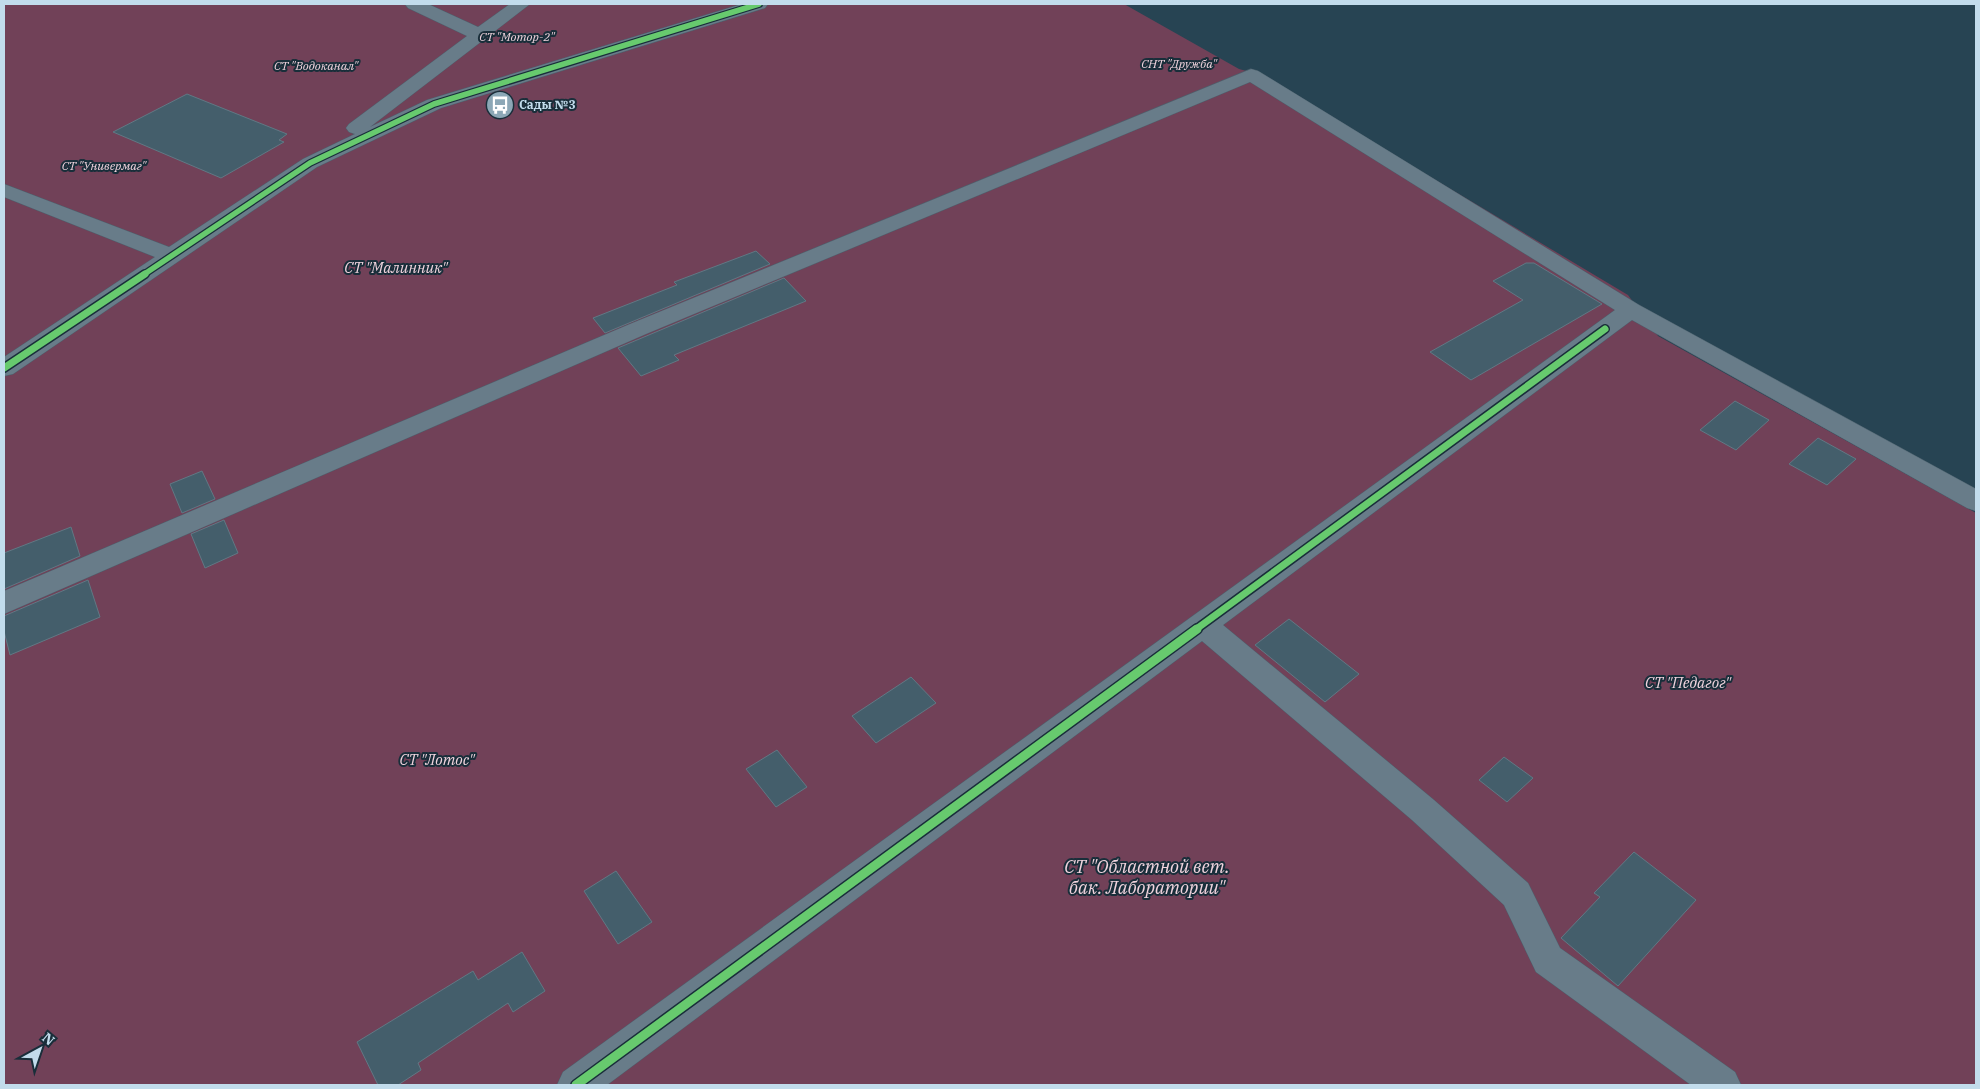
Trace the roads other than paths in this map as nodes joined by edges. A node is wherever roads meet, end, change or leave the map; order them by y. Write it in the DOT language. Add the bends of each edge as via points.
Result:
graph roads {
  1 [pos="414,4"];
  2 [pos="521,4"];
  3 [pos="759,4"];
  4 [pos="480,34"];
  5 [pos="310,163"];
  6 [pos="4,190"];
  7 [pos="172,256"];
  8 [pos="1631,310"];
  9 [pos="4,368"];
  10 [pos="1976,501"];
  11 [pos="4,603"];
  12 [pos="1203,625"];
  13 [pos="576,1085"];
  14 [pos="1722,1085"];
  1 -- 4 [label="street"];
  2 -- 4 [label="street"];
  3 -- 5 [label="street" via="434,104"];
  4 -- 5 [label="street"];
  5 -- 7 [label="street"];
  6 -- 7 [label="street"];
  7 -- 9 [label="street"];
  8 -- 10 [label="street"];
  8 -- 11 [label="street" via="1252,75 638,329"];
  8 -- 12 [label="street"];
  12 -- 13 [label="street"];
  12 -- 14 [label="street" via="1423,810 1516,894 1548,960"];
}
